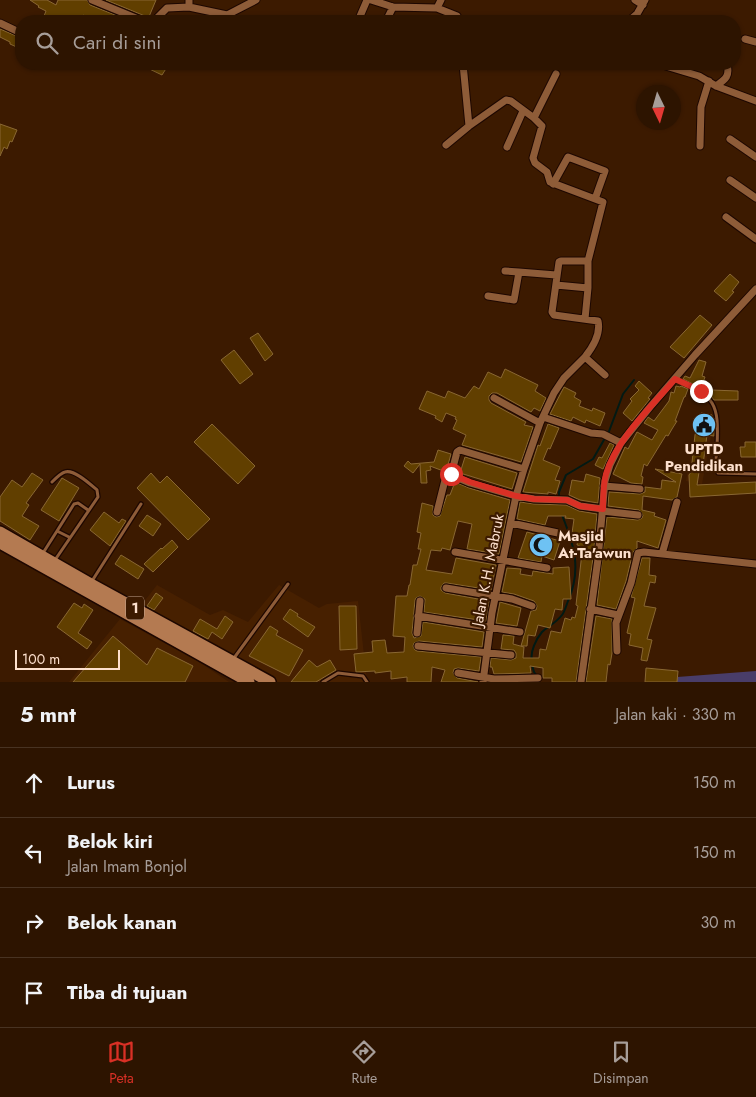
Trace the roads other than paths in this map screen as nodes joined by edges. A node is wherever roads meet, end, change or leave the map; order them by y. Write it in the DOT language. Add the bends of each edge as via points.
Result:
graph roads {
  1 [pos="92,0"];
  2 [pos="256,0"];
  3 [pos="367,0"];
  4 [pos="371,0"];
  5 [pos="441,0"];
  6 [pos="635,0"];
  7 [pos="644,3"];
  8 [pos="189,4"];
  9 [pos="398,5"];
  10 [pos="437,8"];
  11 [pos="129,15"];
  12 [pos="160,15"];
  13 [pos="361,15"];
  14 [pos="454,15"];
  15 [pos="636,15"];
  16 [pos="0,23"];
  17 [pos="15,30"];
  18 [pos="745,39"];
  19 [pos="756,42"];
  20 [pos="464,70"];
  21 [pos="679,70"];
  22 [pos="728,70"];
  23 [pos="556,74"];
  24 [pos="709,81"];
  25 [pos="716,86"];
  26 [pos="756,101"];
  27 [pos="522,111"];
  28 [pos="534,118"];
  29 [pos="469,126"];
  30 [pos="730,139"];
  31 [pos="446,145"];
  32 [pos="700,146"];
  33 [pos="507,147"];
  34 [pos="756,156"];
  35 [pos="730,180"];
  36 [pos="553,184"];
  37 [pos="756,198"];
  38 [pos="595,199"];
  39 [pos="726,217"];
  40 [pos="756,239"];
  41 [pos="588,261"];
  42 [pos="505,271"];
  43 [pos="519,272"];
  44 [pos="556,275"];
  45 [pos="556,285"];
  46 [pos="588,288"];
  47 [pos="756,289"];
  48 [pos="488,296"];
  49 [pos="584,319"];
  50 [pos="585,357"];
  51 [pos="605,375"];
  52 [pos="675,379"];
  53 [pos="494,398"];
  54 [pos="541,420"];
  55 [pos="621,443"];
  56 [pos="524,469"];
  57 [pos="451,474"];
  58 [pos="756,474"];
  59 [pos="52,482"];
  60 [pos="604,486"];
  61 [pos="640,489"];
  62 [pos="516,496"];
  63 [pos="677,502"];
  64 [pos="140,504"];
  65 [pos="88,510"];
  66 [pos="602,510"];
  67 [pos="436,512"];
  68 [pos="638,514"];
  69 [pos="511,523"];
  70 [pos="57,531"];
  71 [pos="0,532"];
  72 [pos="558,533"];
  73 [pos="69,537"];
  74 [pos="0,543"];
  75 [pos="455,552"];
  76 [pos="662,554"];
  77 [pos="42,556"];
  78 [pos="503,562"];
  79 [pos="54,563"];
  80 [pos="756,564"];
  81 [pos="547,568"];
  82 [pos="91,584"];
  83 [pos="288,584"];
  84 [pos="446,588"];
  85 [pos="495,597"];
  86 [pos="420,601"];
  87 [pos="532,606"];
  88 [pos="590,609"];
  89 [pos="418,616"];
  90 [pos="618,616"];
  91 [pos="490,627"];
  92 [pos="520,632"];
  93 [pos="417,633"];
  94 [pos="418,646"];
  95 [pos="617,651"];
  96 [pos="487,652"];
  97 [pos="511,655"];
  98 [pos="232,661"];
  99 [pos="458,673"];
  100 [pos="538,678"];
  101 [pos="483,680"];
  102 [pos="249,682"];
  103 [pos="270,682"];
  104 [pos="323,682"];
  105 [pos="367,682"];
  106 [pos="581,682"];
  1 -- 11 [label="street"];
  2 -- 8 [label="street" via="227,15"];
  3 -- 13 [label="street"];
  4 -- 9 [label="street"];
  5 -- 10 [label="street"];
  6 -- 7 [label="street"];
  7 -- 15 [label="street"];
  8 -- 12 [label="street" via="167,8"];
  9 -- 10 [label="street"];
  10 -- 14 [label="street"];
  16 -- 17 [label="street"];
  18 -- 19 [label="street"];
  20 -- 29 [label="street"];
  21 -- 24 [label="street"];
  22 -- 25 [label="street" via="726,79"];
  23 -- 28 [label="street"];
  24 -- 25 [label="street"];
  24 -- 32 [label="street" via="701,107"];
  25 -- 26 [label="street"];
  27 -- 28 [label="street"];
  27 -- 29 [label="street" via="511,101 504,100"];
  27 -- 33 [label="street"];
  28 -- 36 [label="street" via="542,126 533,158 547,172 548,180"];
  29 -- 31 [label="street"];
  30 -- 34 [label="street"];
  35 -- 37 [label="street"];
  36 -- 38 [label="street"];
  36 -- 38 [label="street" via="568,157 596,167 605,171"];
  38 -- 41 [label="street" via="602,202 602,206"];
  39 -- 40 [label="street"];
  41 -- 44 [label="street" via="560,261"];
  41 -- 46 [label="street"];
  42 -- 43 [label="street"];
  43 -- 44 [label="street"];
  43 -- 48 [label="street" via="514,300"];
  44 -- 45 [label="street"];
  45 -- 46 [label="street"];
  45 -- 49 [label="street" via="553,314"];
  46 -- 49 [label="street"];
  47 -- 52 [label="street"];
  49 -- 50 [label="street, Jalan K.H. Mabruk" via="598,321 599,326 594,345"];
  50 -- 51 [label="street"];
  50 -- 54 [label="street, Jalan K.H. Mabruk" via="554,392"];
  52 -- 55 [label="street"];
  52 -- 58 [label="lane" via="701,391 714,405 718,418 718,473"];
  53 -- 54 [label="street"];
  54 -- 55 [label="street" via="606,435"];
  54 -- 56 [label="street, Jalan K.H. Mabruk"];
  55 -- 60 [label="street" via="606,473"];
  56 -- 57 [label="street" via="460,450 455,456"];
  56 -- 62 [label="street, Jalan K.H. Mabruk"];
  57 -- 62 [label="street"];
  57 -- 67 [label="street" via="444,480"];
  59 -- 65 [label="lane" via="65,472 84,478 96,490 98,497"];
  60 -- 61 [label="street"];
  60 -- 66 [label="street"];
  62 -- 66 [label="street" via="567,500"];
  62 -- 69 [label="street, Jalan K.H. Mabruk"];
  63 -- 76 [label="street"];
  64 -- 82 [label="lane"];
  65 -- 70 [label="lane" via="74,504"];
  65 -- 73 [label="lane"];
  66 -- 68 [label="street"];
  66 -- 88 [label="street"];
  69 -- 72 [label="street"];
  69 -- 78 [label="street, Jalan K.H. Mabruk"];
  70 -- 73 [label="lane"];
  70 -- 77 [label="lane"];
  71 -- 77 [label="highway, 1"];
  73 -- 79 [label="lane"];
  74 -- 102 [label="highway, 1"];
  75 -- 78 [label="street"];
  76 -- 80 [label="street"];
  76 -- 90 [label="street" via="638,553"];
  77 -- 79 [label="highway, 1"];
  78 -- 81 [label="street"];
  78 -- 85 [label="street, Jalan K.H. Mabruk"];
  79 -- 82 [label="highway, 1"];
  82 -- 98 [label="highway, 1"];
  83 -- 98 [label="lane"];
  84 -- 85 [label="street"];
  85 -- 87 [label="street"];
  85 -- 91 [label="street, Jalan K.H. Mabruk"];
  86 -- 89 [label="street"];
  88 -- 90 [label="street"];
  88 -- 106 [label="street"];
  89 -- 91 [label="street"];
  89 -- 93 [label="street"];
  90 -- 95 [label="street"];
  91 -- 92 [label="street"];
  91 -- 96 [label="street, Jalan K.H. Mabruk"];
  94 -- 96 [label="street"];
  96 -- 97 [label="street"];
  96 -- 101 [label="street, Jalan K.H. Mabruk"];
  98 -- 103 [label="highway, 1"];
  99 -- 101 [label="street"];
  100 -- 101 [label="street"];
  104 -- 105 [label="lane" via="338,673 363,676"];
}
